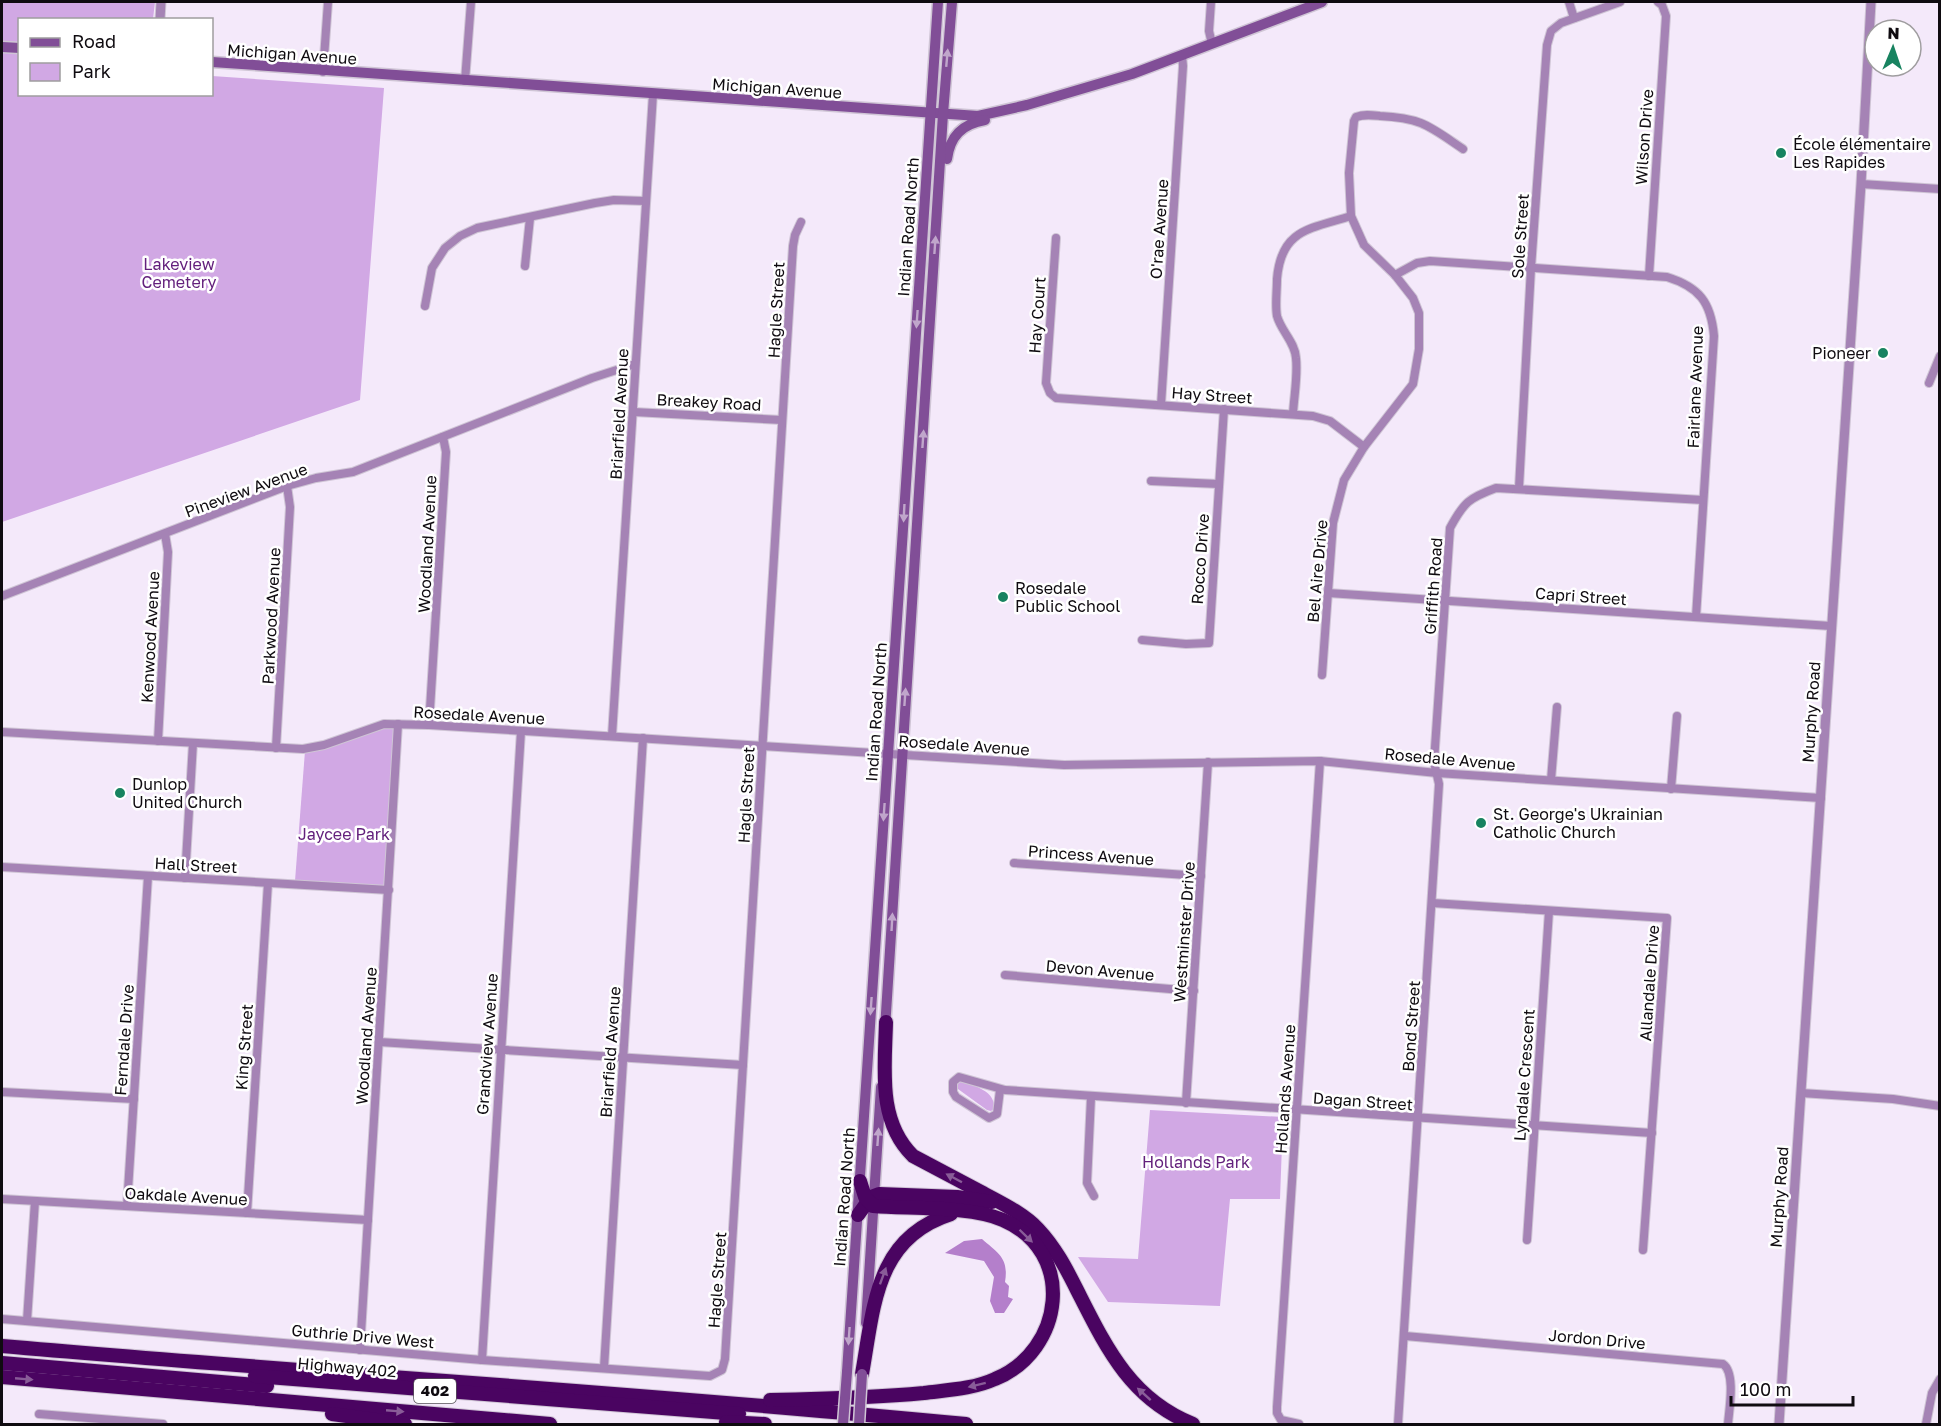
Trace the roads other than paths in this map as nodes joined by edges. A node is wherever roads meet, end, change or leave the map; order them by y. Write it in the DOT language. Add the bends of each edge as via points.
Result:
graph roads {
  1 [pos="161,2"];
  2 [pos="328,2"];
  3 [pos="471,2"];
  4 [pos="938,2"];
  5 [pos="952,2"];
  6 [pos="1210,2"];
  7 [pos="1322,2"];
  8 [pos="1569,2"];
  9 [pos="1620,2"];
  10 [pos="1658,2"];
  11 [pos="1871,2"];
  12 [pos="160,18"];
  13 [pos="1574,18"];
  14 [pos="1212,44"];
  15 [pos="2,47"];
  16 [pos="18,48"];
  17 [pos="1182,56"];
  18 [pos="213,62"];
  19 [pos="323,72"];
  20 [pos="465,81"];
  21 [pos="653,94"];
  22 [pos="1027,105"];
  23 [pos="930,114"];
  24 [pos="943,114"];
  25 [pos="1463,149"];
  26 [pos="1861,184"];
  27 [pos="1940,189"];
  28 [pos="939,191"];
  29 [pos="646,201"];
  30 [pos="1351,216"];
  31 [pos="530,218"];
  32 [pos="801,222"];
  33 [pos="1056,238"];
  34 [pos="525,266"];
  35 [pos="1531,268"];
  36 [pos="1395,275"];
  37 [pos="1649,276"];
  38 [pos="425,306"];
  39 [pos="1940,356"];
  40 [pos="635,364"];
  41 [pos="1929,383"];
  42 [pos="1050,393"];
  43 [pos="1161,405"];
  44 [pos="1224,409"];
  45 [pos="634,412"];
  46 [pos="1293,414"];
  47 [pos="782,420"];
  48 [pos="443,437"];
  49 [pos="1364,447"];
  50 [pos="1151,481"];
  51 [pos="1219,484"];
  52 [pos="287,486"];
  53 [pos="1519,488"];
  54 [pos="1703,500"];
  55 [pos="165,534"];
  56 [pos="1328,593"];
  57 [pos="2,596"];
  58 [pos="1445,600"];
  59 [pos="1696,617"];
  60 [pos="1832,626"];
  61 [pos="1142,640"];
  62 [pos="1322,675"];
  63 [pos="1557,707"];
  64 [pos="1677,716"];
  65 [pos="398,724"];
  66 [pos="429,725"];
  67 [pos="521,730"];
  68 [pos="2,732"];
  69 [pos="612,736"];
  70 [pos="643,738"];
  71 [pos="158,741"];
  72 [pos="194,743"];
  73 [pos="762,745"];
  74 [pos="276,748"];
  75 [pos="888,753"];
  76 [pos="902,755"];
  77 [pos="1320,761"];
  78 [pos="1208,762"];
  79 [pos="1437,773"];
  80 [pos="1551,780"];
  81 [pos="1671,789"];
  82 [pos="1821,798"];
  83 [pos="1014,863"];
  84 [pos="2,867"];
  85 [pos="148,876"];
  86 [pos="1201,876"];
  87 [pos="185,878"];
  88 [pos="268,883"];
  89 [pos="389,890"];
  90 [pos="1432,903"];
  91 [pos="1549,910"];
  92 [pos="1005,975"];
  93 [pos="1194,991"];
  94 [pos="885,1022"];
  95 [pos="379,1042"];
  96 [pos="500,1049"];
  97 [pos="623,1058"];
  98 [pos="743,1065"];
  99 [pos="1000,1090"];
  100 [pos="2,1092"];
  101 [pos="1801,1093"];
  102 [pos="1091,1096"];
  103 [pos="134,1099"];
  104 [pos="1186,1102"];
  105 [pos="1940,1106"];
  106 [pos="1297,1110"];
  107 [pos="1419,1118"];
  108 [pos="1535,1125"];
  109 [pos="1652,1133"];
  110 [pos="860,1181"];
  111 [pos="1094,1196"];
  112 [pos="2,1199"];
  113 [pos="35,1201"];
  114 [pos="872,1201"];
  115 [pos="1006,1205"];
  116 [pos="127,1206"];
  117 [pos="974,1212"];
  118 [pos="247,1214"];
  119 [pos="858,1215"];
  120 [pos="368,1220"];
  121 [pos="1527,1240"];
  122 [pos="1644,1250"];
  123 [pos="2,1319"];
  124 [pos="27,1322"];
  125 [pos="1405,1336"];
  126 [pos="2,1346"];
  127 [pos="360,1350"];
  128 [pos="2,1354"];
  129 [pos="482,1360"];
  130 [pos="2,1363"];
  131 [pos="604,1368"];
  132 [pos="722,1370"];
  133 [pos="862,1374"];
  134 [pos="2,1377"];
  135 [pos="1940,1379"];
  136 [pos="86,1384"];
  137 [pos="686,1399"];
  138 [pos="39,1414"];
  139 [pos="111,1422"];
  140 [pos="163,1425"];
  141 [pos="405,1425"];
  142 [pos="550,1425"];
  143 [pos="765,1425"];
  144 [pos="843,1425"];
  145 [pos="859,1425"];
  146 [pos="869,1425"];
  147 [pos="966,1425"];
  148 [pos="1193,1425"];
  149 [pos="1299,1425"];
  150 [pos="1398,1425"];
  151 [pos="1728,1425"];
  152 [pos="1779,1425"];
  153 [pos="1926,1425"];
  1 -- 12 [label="street"];
  2 -- 19 [label="street"];
  3 -- 20 [label="street"];
  4 -- 23 [label="main road, Indian Road North"];
  24 -- 5 [label="main road, Indian Road North, one-way"];
  6 -- 14 [label="street"];
  7 -- 14 [label="main road, Michigan Avenue"];
  8 -- 13 [label="street"];
  9 -- 13 [label="street"];
  10 -- 37 [label="street, Wilson Drive" via="1666,16"];
  11 -- 26 [label="street, Murphy Road"];
  13 -- 35 [label="street, Sole Street" via="1555,27 1547,45"];
  14 -- 17 [label="main road, Michigan Avenue"];
  15 -- 16 [label="main road"];
  17 -- 22 [label="main road, Michigan Avenue"];
  17 -- 43 [label="street, O'rae Avenue"];
  18 -- 19 [label="main road, Michigan Avenue"];
  19 -- 20 [label="main road, Michigan Avenue"];
  20 -- 21 [label="main road, Michigan Avenue"];
  21 -- 23 [label="main road, Michigan Avenue"];
  21 -- 29 [label="street, Briarfield Avenue"];
  22 -- 24 [label="main road, Michigan Avenue" via="978,116"];
  22 -- 28 [label="main road" via="961,129 950,144"];
  23 -- 24 [label="main road, Michigan Avenue"];
  23 -- 75 [label="main road, Indian Road North, one-way"];
  24 -- 28 [label="main road, Indian Road North"];
  25 -- 30 [label="street, Bel Aire Drive" via="1412,119 1356,117 1349,173"];
  26 -- 27 [label="street"];
  26 -- 60 [label="street, Murphy Road"];
  76 -- 28 [label="main road, Indian Road North, one-way"];
  29 -- 31 [label="street" via="606,201"];
  29 -- 40 [label="street, Briarfield Avenue"];
  30 -- 36 [label="street, Bel Aire Drive" via="1364,245"];
  30 -- 46 [label="street" via="1299,234 1285,248 1279,264 1277,315 1296,358"];
  31 -- 34 [label="street"];
  31 -- 38 [label="street" via="477,228 445,248 432,268"];
  32 -- 47 [label="street, Hagle Street" via="793,246"];
  33 -- 42 [label="street, Hay Court" via="1046,383"];
  35 -- 36 [label="street, Fairlane Avenue" via="1430,261"];
  35 -- 37 [label="street, Fairlane Avenue"];
  35 -- 53 [label="street, Sole Street"];
  36 -- 49 [label="street, Bel Aire Drive" via="1413,298 1419,314 1413,384"];
  37 -- 54 [label="street, Fairlane Avenue" via="1667,276 1690,286 1708,306 1713,324"];
  39 -- 41 [label="street"];
  40 -- 45 [label="street, Briarfield Avenue"];
  40 -- 48 [label="street, Pineview Avenue"];
  42 -- 43 [label="street, Hay Street" via="1056,398"];
  43 -- 44 [label="street, Hay Street"];
  44 -- 46 [label="street, Hay Street"];
  44 -- 51 [label="street, Rocco Drive"];
  45 -- 47 [label="street, Breakey Road"];
  45 -- 69 [label="street, Briarfield Avenue"];
  46 -- 49 [label="street, Hay Street" via="1330,421"];
  47 -- 73 [label="street, Hagle Street"];
  48 -- 52 [label="street, Pineview Avenue" via="353,472"];
  48 -- 66 [label="street, Woodland Avenue" via="446,452"];
  49 -- 56 [label="street, Bel Aire Drive" via="1344,480 1337,502"];
  50 -- 51 [label="street"];
  51 -- 61 [label="street, Rocco Drive" via="1209,643"];
  52 -- 55 [label="street, Pineview Avenue"];
  52 -- 74 [label="street, Parkwood Avenue" via="291,507"];
  53 -- 54 [label="street, Griffith Road"];
  53 -- 58 [label="street, Griffith Road" via="1496,488 1474,496 1460,510 1450,528"];
  54 -- 59 [label="street, Fairlane Avenue"];
  55 -- 57 [label="street, Pineview Avenue"];
  55 -- 71 [label="street, Kenwood Avenue" via="168,552"];
  56 -- 58 [label="street, Capri Street"];
  56 -- 62 [label="street, Bel Aire Drive"];
  58 -- 59 [label="street, Capri Street"];
  58 -- 79 [label="street, Griffith Road" via="1434,762"];
  59 -- 60 [label="street, Capri Street"];
  60 -- 82 [label="street, Murphy Road"];
  63 -- 80 [label="street"];
  64 -- 81 [label="street"];
  65 -- 66 [label="street, Rosedale Avenue"];
  65 -- 74 [label="street, Rosedale Avenue" via="370,728 303,749"];
  65 -- 89 [label="street, Woodland Avenue"];
  66 -- 67 [label="street, Rosedale Avenue"];
  67 -- 69 [label="street, Rosedale Avenue"];
  67 -- 96 [label="street, Grandview Avenue"];
  68 -- 71 [label="street, Rosedale Avenue"];
  69 -- 70 [label="street, Rosedale Avenue"];
  70 -- 73 [label="street, Rosedale Avenue"];
  70 -- 97 [label="street, Briarfield Avenue"];
  71 -- 72 [label="street, Rosedale Avenue"];
  72 -- 74 [label="street, Rosedale Avenue"];
  72 -- 87 [label="street"];
  73 -- 75 [label="street, Rosedale Avenue"];
  73 -- 98 [label="street, Hagle Street"];
  75 -- 76 [label="street, Rosedale Avenue"];
  75 -- 110 [label="main road, Indian Road North, one-way"];
  76 -- 78 [label="street, Rosedale Avenue" via="1064,765"];
  94 -- 76 [label="main road, Indian Road North, one-way"];
  77 -- 78 [label="street, Rosedale Avenue"];
  77 -- 79 [label="street, Rosedale Avenue"];
  77 -- 106 [label="street, Hollands Avenue"];
  78 -- 86 [label="street, Westminster Drive"];
  79 -- 80 [label="street, Rosedale Avenue"];
  79 -- 90 [label="street, Bond Street"];
  80 -- 81 [label="street, Rosedale Avenue"];
  81 -- 82 [label="street, Rosedale Avenue"];
  82 -- 101 [label="street, Murphy Road"];
  83 -- 86 [label="street, Princess Avenue"];
  84 -- 85 [label="street, Hall Street"];
  85 -- 87 [label="street, Hall Street"];
  85 -- 103 [label="street, Ferndale Drive"];
  86 -- 93 [label="street, Westminster Drive"];
  87 -- 88 [label="street, Hall Street"];
  88 -- 89 [label="street, Hall Street"];
  88 -- 118 [label="street, King Street"];
  89 -- 95 [label="street, Woodland Avenue"];
  90 -- 91 [label="street, Allandale Drive"];
  90 -- 107 [label="street, Bond Street"];
  91 -- 108 [label="street, Lyndale Crescent"];
  91 -- 109 [label="street, Allandale Drive" via="1667,918"];
  92 -- 93 [label="street, Devon Avenue"];
  93 -- 104 [label="street, Westminster Drive"];
  114 -- 94 [label="main road, Indian Road North, one-way"];
  115 -- 94 [label="highway, one-way" via="913,1156 902,1145 892,1126 884,1087"];
  95 -- 96 [label="street"];
  95 -- 120 [label="street, Woodland Avenue"];
  96 -- 97 [label="street"];
  96 -- 129 [label="street, Grandview Avenue"];
  97 -- 98 [label="street"];
  97 -- 131 [label="street, Briarfield Avenue"];
  98 -- 132 [label="street, Hagle Street"];
  99 -- 99 [label="street, Dagan Street" via="997,1114 989,1118 956,1097 952,1087 959,1077"];
  99 -- 102 [label="street, Dagan Street"];
  100 -- 103 [label="street"];
  101 -- 105 [label="street"];
  101 -- 152 [label="street, Murphy Road"];
  102 -- 104 [label="street, Dagan Street"];
  102 -- 111 [label="street" via="1087,1183"];
  103 -- 116 [label="street, Ferndale Drive"];
  104 -- 106 [label="street, Dagan Street"];
  106 -- 107 [label="street, Dagan Street"];
  106 -- 149 [label="street, Hollands Avenue" via="1277,1407 1285,1422"];
  107 -- 108 [label="street, Dagan Street"];
  107 -- 125 [label="street, Bond Street"];
  108 -- 109 [label="street, Dagan Street"];
  108 -- 121 [label="street, Lyndale Crescent"];
  109 -- 122 [label="street, Allandale Drive"];
  110 -- 114 [label="highway"];
  110 -- 119 [label="main road, Indian Road North"];
  112 -- 113 [label="street, Oakdale Avenue"];
  113 -- 116 [label="street, Oakdale Avenue"];
  113 -- 124 [label="street"];
  114 -- 115 [label="highway" via="900,1194"];
  114 -- 117 [label="highway"];
  114 -- 119 [label="highway"];
  114 -- 133 [label="main road, Indian Road North"];
  148 -- 115 [label="highway, one-way" via="1137,1388 1112,1357 1061,1257 1028,1220"];
  116 -- 118 [label="street, Oakdale Avenue"];
  133 -- 117 [label="highway, one-way" via="876,1299 893,1255 908,1237 931,1221"];
  117 -- 137 [label="highway, one-way" via="1017,1227 1036,1247 1050,1271 1053,1307 1048,1326 1035,1350 1014,1369 972,1386 898,1395"];
  118 -- 120 [label="street, Oakdale Avenue"];
  119 -- 144 [label="main road, Indian Road North, one-way, bridge"];
  120 -- 127 [label="street, Woodland Avenue"];
  123 -- 124 [label="street, Guthrie Drive West"];
  124 -- 127 [label="street, Guthrie Drive West"];
  125 -- 150 [label="street, Bond Street"];
  125 -- 151 [label="street, Jordon Drive" via="1723,1364 1730,1376"];
  126 -- 137 [label="highway"];
  127 -- 129 [label="street, Guthrie Drive West"];
  128 -- 146 [label="highway, Highway 402 / 402"];
  129 -- 131 [label="street, Guthrie Drive West"];
  130 -- 143 [label="highway"];
  131 -- 132 [label="street, Guthrie Drive West" via="710,1376"];
  133 -- 145 [label="main road, Indian Road North, bridge"];
  134 -- 136 [label="highway, 402, one-way"];
  135 -- 153 [label="street" via="1932,1393"];
  136 -- 141 [label="highway"];
  136 -- 142 [label="highway, 402, one-way"];
  137 -- 147 [label="highway"];
  138 -- 139 [label="street"];
  139 -- 140 [label="street"];
}
